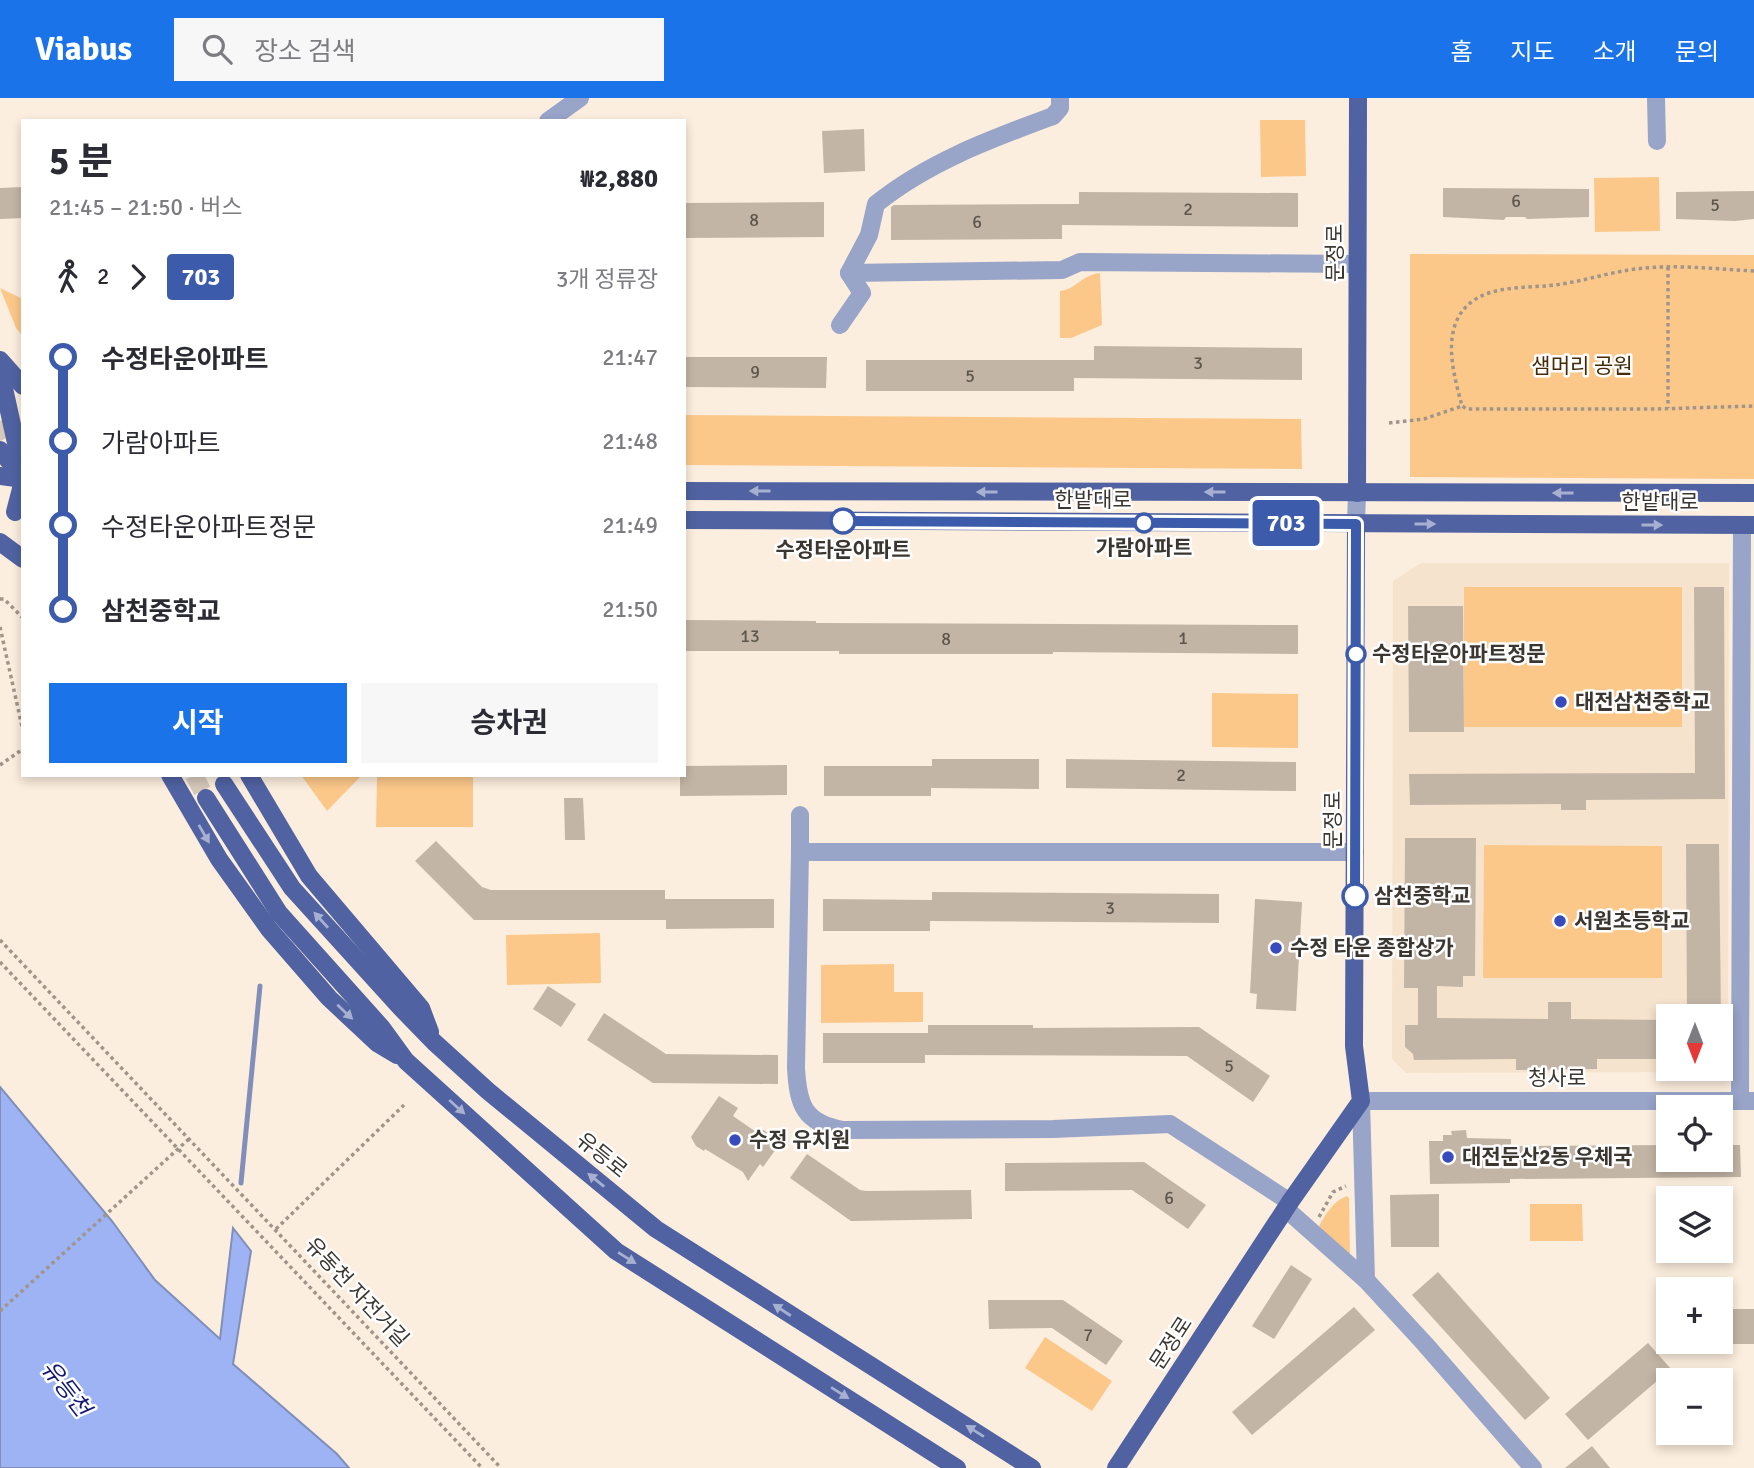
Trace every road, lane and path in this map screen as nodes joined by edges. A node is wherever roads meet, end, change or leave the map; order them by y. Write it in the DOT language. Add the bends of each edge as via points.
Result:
graph roads {
  1 [pos="580,98"];
  2 [pos="1060,98"];
  3 [pos="1359,98"];
  4 [pos="1657,98"];
  5 [pos="551,119"];
  6 [pos="1657,141"];
  7 [pos="1357,264"];
  8 [pos="1668,267"];
  9 [pos="1754,271"];
  10 [pos="849,273"];
  11 [pos="841,325"];
  12 [pos="0,360"];
  13 [pos="0,370"];
  14 [pos="21,384"];
  15 [pos="1462,406"];
  16 [pos="1754,406"];
  17 [pos="1668,408"];
  18 [pos="1389,423"];
  19 [pos="0,450"];
  20 [pos="21,469"];
  21 [pos="0,476"];
  22 [pos="21,476"];
  23 [pos="21,478"];
  24 [pos="21,486"];
  25 [pos="686,491"];
  26 [pos="1357,493"];
  27 [pos="1754,493"];
  28 [pos="0,500"];
  29 [pos="15,512"];
  30 [pos="686,520"];
  31 [pos="1356,524"];
  32 [pos="1748,525"];
  33 [pos="0,542"];
  34 [pos="21,558"];
  35 [pos="0,599"];
  36 [pos="21,616"];
  37 [pos="0,627"];
  38 [pos="21,722"];
  39 [pos="21,750"];
  40 [pos="0,765"];
  41 [pos="171,777"];
  42 [pos="249,777"];
  43 [pos="224,784"];
  44 [pos="206,798"];
  45 [pos="800,815"];
  46 [pos="800,852"];
  47 [pos="1355,852"];
  48 [pos="0,940"];
  49 [pos="0,962"];
  50 [pos="434,1042"];
  51 [pos="407,1061"];
  52 [pos="1361,1101"];
  53 [pos="1747,1101"];
  54 [pos="404,1105"];
  55 [pos="190,1138"];
  56 [pos="178,1150"];
  57 [pos="1346,1186"];
  58 [pos="1288,1205"];
  59 [pos="1316,1223"];
  60 [pos="276,1229"];
  61 [pos="1366,1280"];
  62 [pos="0,1311"];
  63 [pos="482,1468"];
  64 [pos="501,1468"];
  65 [pos="957,1468"];
  66 [pos="1032,1468"];
  67 [pos="1116,1468"];
  68 [pos="1534,1468"];
  1 -- 5 [label="street"];
  2 -- 10 [label="street" via="1054,116 976,144 876,204 869,235"];
  3 -- 7 [label="main road, 문정로"];
  4 -- 6 [label="street"];
  7 -- 10 [label="street" via="1080,262 1062,270"];
  7 -- 26 [label="main road, 문정로"];
  8 -- 9 [label="path"];
  8 -- 15 [label="path" via="1500,290 1470,303 1453,334 1452,362"];
  8 -- 17 [label="path"];
  10 -- 11 [label="street" via="862,293"];
  12 -- 14 [label="main road"];
  13 -- 20 [label="main road"];
  15 -- 17 [label="path"];
  15 -- 18 [label="path" via="1424,419"];
  16 -- 17 [label="path"];
  19 -- 22 [label="main road"];
  21 -- 23 [label="main road"];
  24 -- 29 [label="main road"];
  26 -- 25 [label="main road, 한밭대로, one-way"];
  27 -- 26 [label="main road, 한밭대로, one-way"];
  26 -- 31 [label="street, 문정로"];
  28 -- 29 [label="main road"];
  30 -- 31 [label="main road, 한밭대로"];
  31 -- 32 [label="main road, 한밭대로, one-way"];
  31 -- 47 [label="main road, 문정로"];
  32 -- 53 [label="street"];
  33 -- 34 [label="main road"];
  35 -- 36 [label="path"];
  37 -- 38 [label="path"];
  39 -- 40 [label="path"];
  41 -- 51 [label="main road, one-way" via="219,859 269,929 329,998 377,1043"];
  42 -- 50 [label="main road" via="309,876 421,1008"];
  50 -- 43 [label="main road, 유등로, one-way" via="292,888"];
  44 -- 51 [label="main road" via="279,913"];
  45 -- 46 [label="street"];
  46 -- 47 [label="street"];
  46 -- 58 [label="street" via="796,1068 801,1103 815,1121 843,1130 1170,1124"];
  47 -- 52 [label="main road, 문정로" via="1354,1046"];
  48 -- 55 [label="path, 유동천 자전거길"];
  49 -- 56 [label="path"];
  66 -- 50 [label="main road, 유등로, one-way" via="656,1229"];
  51 -- 65 [label="main road, one-way" via="616,1251"];
  52 -- 53 [label="street, 청사로"];
  52 -- 58 [label="main road, 문정로"];
  52 -- 61 [label="street"];
  54 -- 60 [label="path"];
  55 -- 56 [label="path"];
  55 -- 60 [label="path, 유동천 자전거길"];
  56 -- 62 [label="path"];
  56 -- 63 [label="path"];
  57 -- 59 [label="path" via="1331,1191"];
  58 -- 61 [label="street"];
  58 -- 67 [label="main road, 문정로"];
  60 -- 64 [label="path, 유동천 자전거길"];
  61 -- 68 [label="street"];
}
